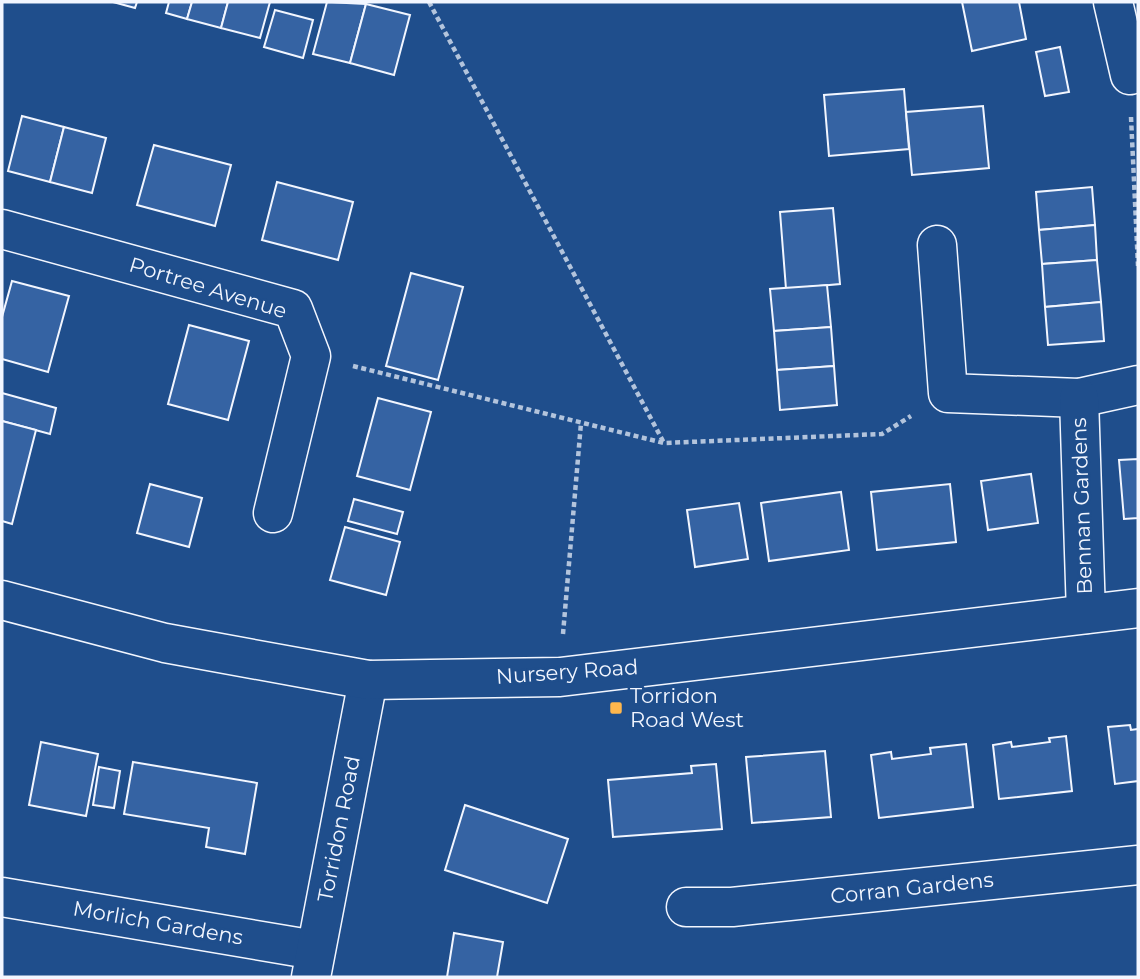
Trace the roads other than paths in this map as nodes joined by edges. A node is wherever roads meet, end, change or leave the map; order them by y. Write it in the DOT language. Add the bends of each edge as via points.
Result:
graph roads {
  1 [pos="1113,2"];
  2 [pos="1130,75"];
  3 [pos="2,229"];
  4 [pos="937,245"];
  5 [pos="1138,385"];
  6 [pos="1079,398"];
  7 [pos="273,513"];
  8 [pos="2,600"];
  9 [pos="1138,608"];
  10 [pos="1086,614"];
  11 [pos="368,680"];
  12 [pos="1138,865"];
  13 [pos="2,897"];
  14 [pos="686,907"];
  15 [pos="313,964"];
  1 -- 2 [label="street"];
  3 -- 7 [label="street, Portree Avenue" via="293,309 311,356"];
  4 -- 6 [label="street, Bennan Gardens" via="948,393"];
  5 -- 6 [label="street, Bennan Gardens"];
  6 -- 10 [label="street, Bennan Gardens"];
  8 -- 11 [label="street, Nursery Road" via="165,643"];
  9 -- 10 [label="street, Nursery Road"];
  10 -- 11 [label="street, Nursery Road" via="559,677"];
  11 -- 15 [label="street, Torridon Road"];
  12 -- 14 [label="street, Corran Gardens"];
  13 -- 15 [label="street, Morlich Gardens"];
}
